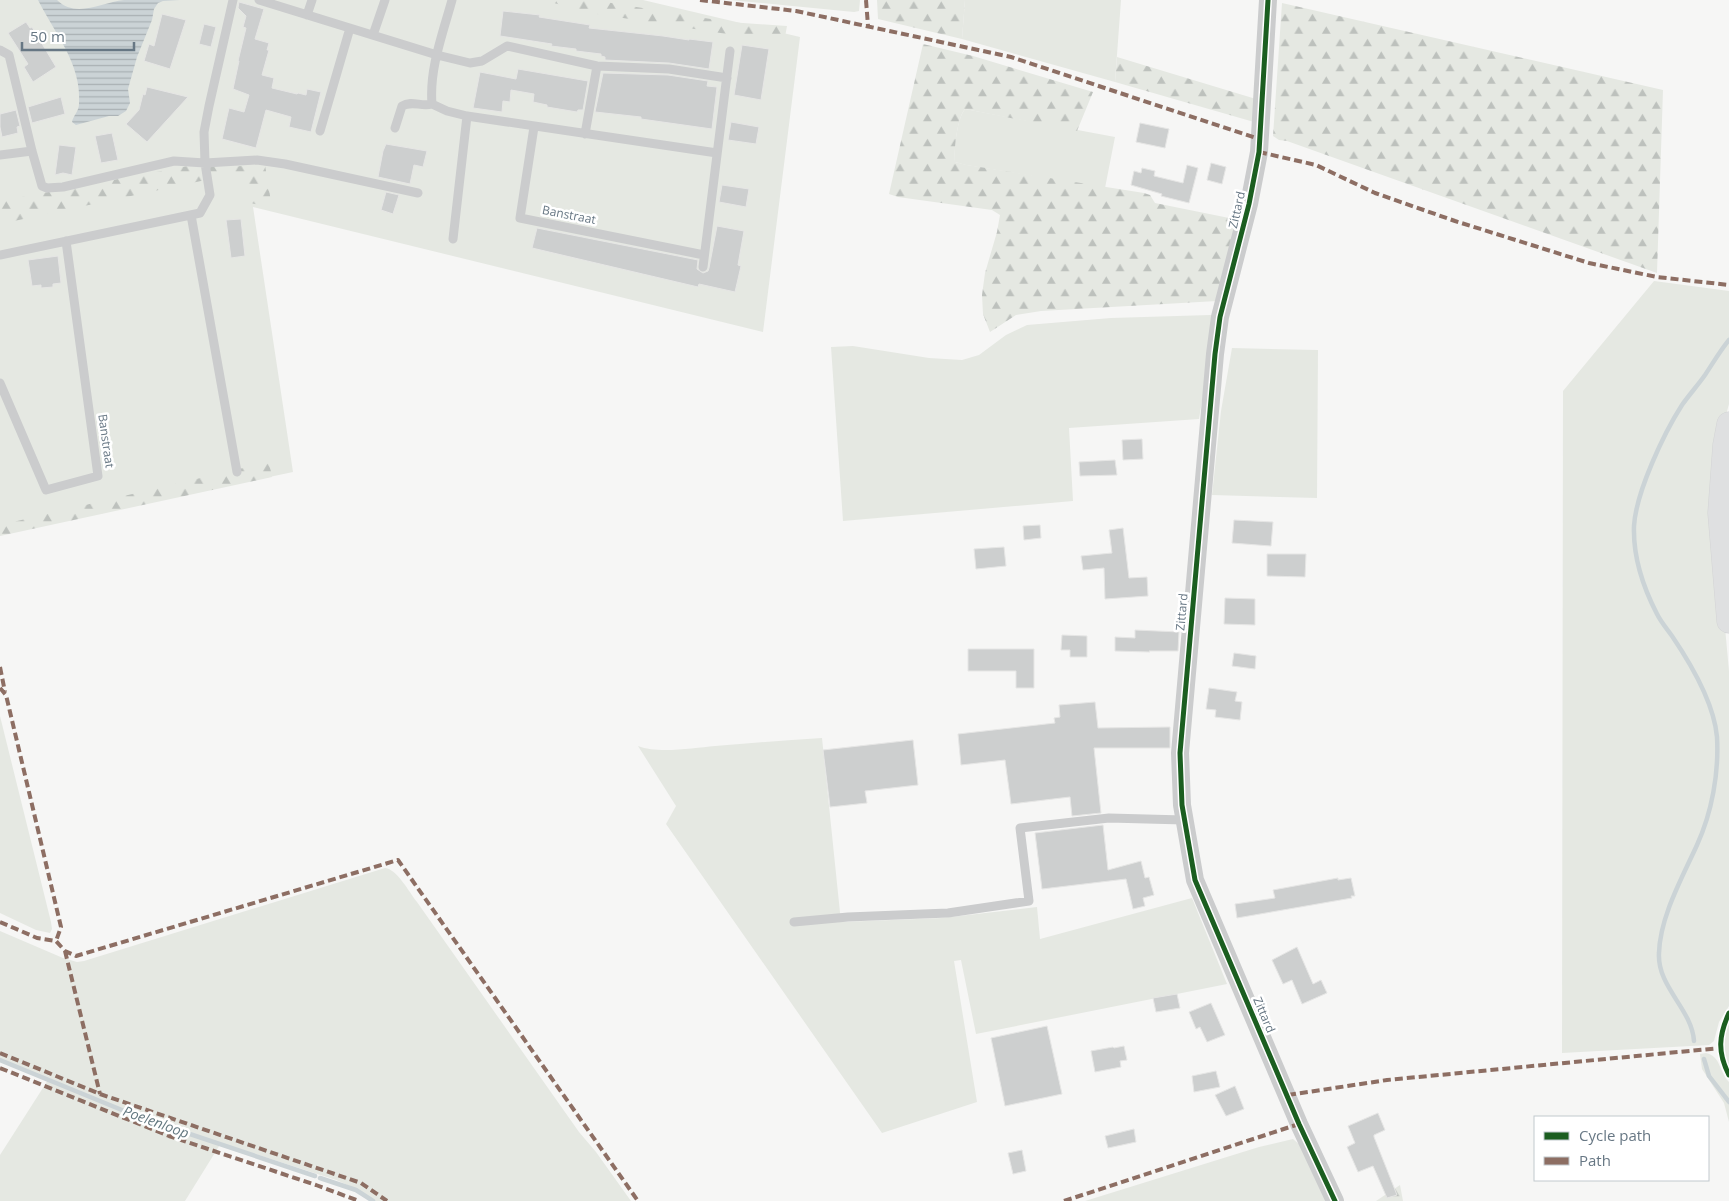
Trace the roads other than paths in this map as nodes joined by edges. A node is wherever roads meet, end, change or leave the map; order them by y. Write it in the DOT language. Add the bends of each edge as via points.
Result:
graph roads {
  1 [pos="233,0"];
  2 [pos="259,0"];
  3 [pos="312,0"];
  4 [pos="385,0"];
  5 [pos="452,0"];
  6 [pos="1268,0"];
  7 [pos="307,15"];
  8 [pos="350,28"];
  9 [pos="374,35"];
  10 [pos="0,50"];
  11 [pos="730,51"];
  12 [pos="437,55"];
  13 [pos="598,66"];
  14 [pos="727,78"];
  15 [pos="432,104"];
  16 [pos="467,116"];
  17 [pos="534,127"];
  18 [pos="395,128"];
  19 [pos="320,131"];
  20 [pos="585,134"];
  21 [pos="32,151"];
  22 [pos="717,153"];
  23 [pos="0,155"];
  24 [pos="205,163"];
  25 [pos="418,193"];
  26 [pos="191,215"];
  27 [pos="454,239"];
  28 [pos="66,241"];
  29 [pos="0,255"];
  30 [pos="704,255"];
  31 [pos="703,268"];
  32 [pos="0,383"];
  33 [pos="1729,424"];
  34 [pos="237,472"];
  35 [pos="1729,621"];
  36 [pos="1184,820"];
  37 [pos="794,922"];
  38 [pos="1334,1201"];
  1 -- 24 [label="lane" via="204,132"];
  2 -- 7 [label="lane"];
  3 -- 7 [label="lane"];
  4 -- 9 [label="lane"];
  5 -- 12 [label="lane"];
  6 -- 36 [label="street, Zittard" via="1259,152 1220,317 1215,354 1180,753"];
  7 -- 8 [label="lane"];
  8 -- 9 [label="lane"];
  8 -- 19 [label="lane"];
  9 -- 12 [label="lane"];
  10 -- 21 [label="lane" via="9,55"];
  11 -- 14 [label="lane"];
  12 -- 13 [label="lane" via="470,63 482,61 508,46"];
  12 -- 15 [label="lane"];
  13 -- 14 [label="lane" via="669,69"];
  13 -- 20 [label="lane"];
  14 -- 22 [label="lane"];
  15 -- 16 [label="lane"];
  15 -- 18 [label="lane" via="408,102 402,106"];
  16 -- 17 [label="lane"];
  16 -- 27 [label="lane"];
  17 -- 20 [label="lane"];
  17 -- 30 [label="lane, Banstraat" via="520,218"];
  20 -- 22 [label="lane"];
  21 -- 23 [label="lane"];
  21 -- 24 [label="lane" via="42,186 47,188 174,161"];
  22 -- 30 [label="lane"];
  24 -- 25 [label="lane" via="257,160"];
  24 -- 26 [label="lane" via="210,195 200,213"];
  26 -- 28 [label="lane"];
  26 -- 34 [label="lane"];
  28 -- 29 [label="lane"];
  28 -- 32 [label="lane, Banstraat" via="98,476 46,490"];
  30 -- 31 [label="lane"];
  33 -- 35 [label="main road" via="1720,513"];
  36 -- 37 [label="lane" via="1109,818 1020,828 1029,901 948,913 848,916"];
  36 -- 38 [label="street, Zittard" via="1195,880"];
}
